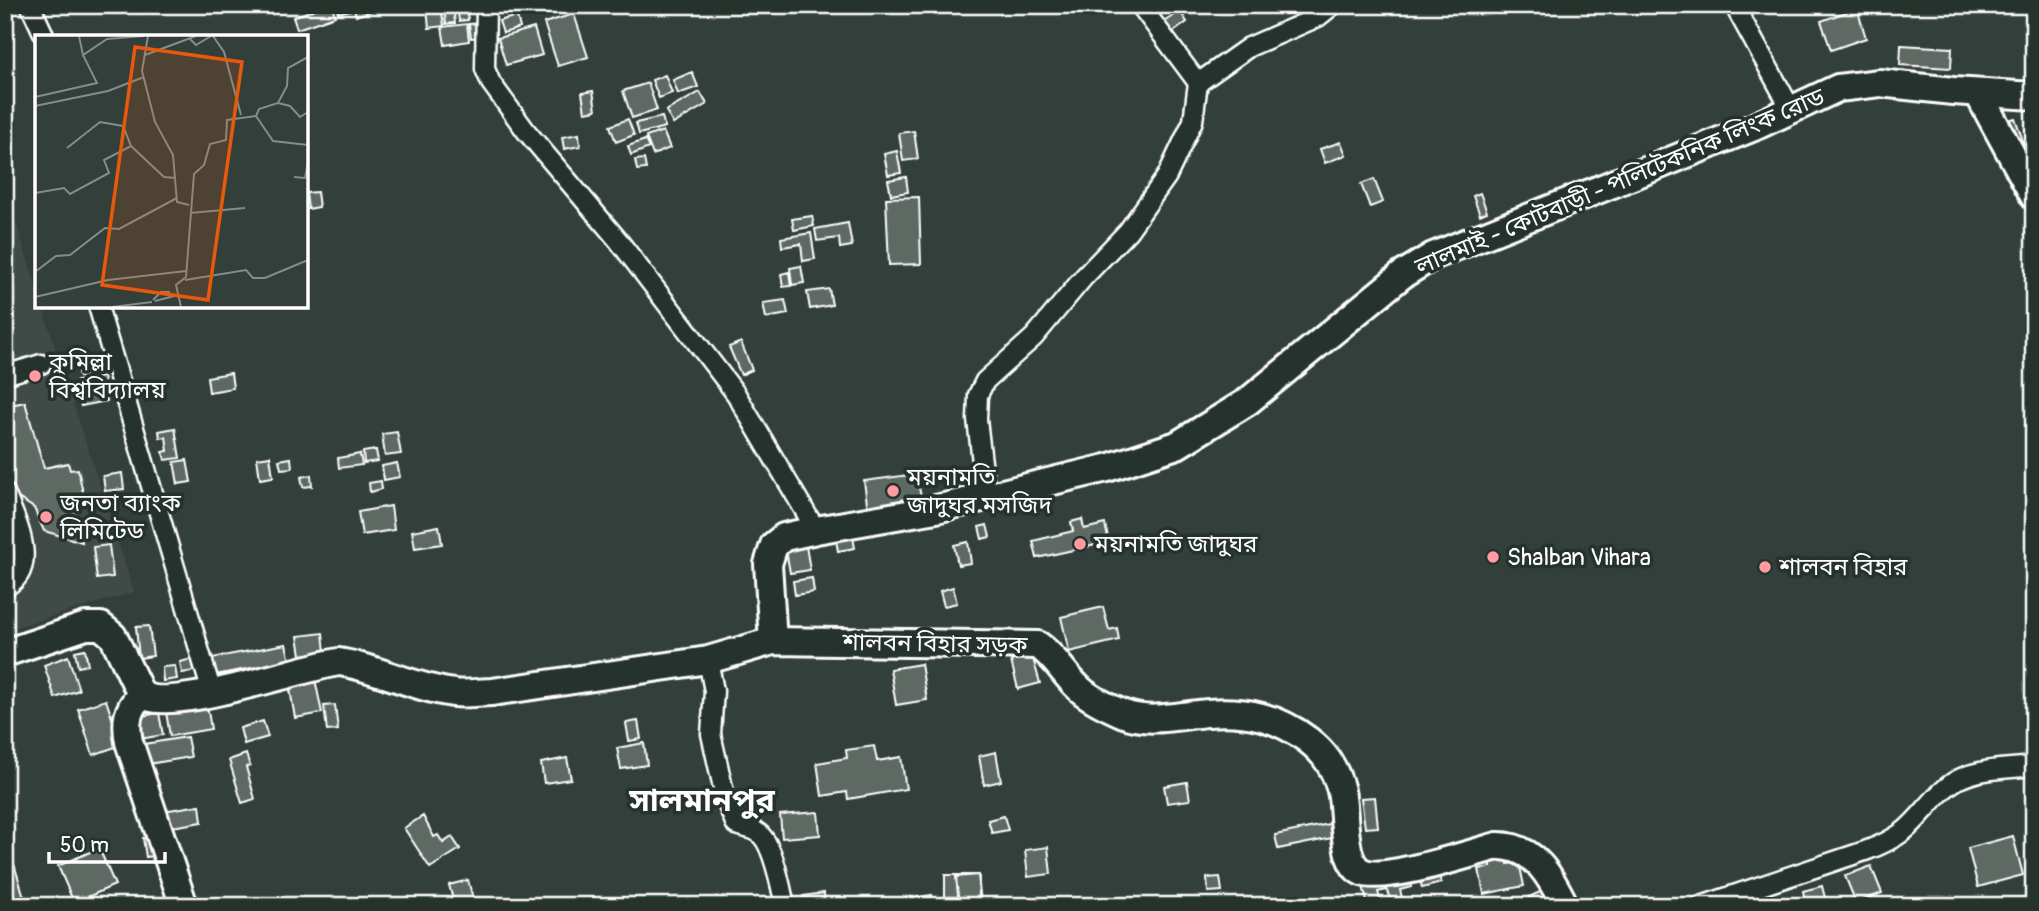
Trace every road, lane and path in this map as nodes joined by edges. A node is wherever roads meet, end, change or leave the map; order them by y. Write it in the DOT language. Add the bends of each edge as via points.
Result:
graph roads {
  1 [pos="30,5"];
  2 [pos="486,5"];
  3 [pos="1140,5"];
  4 [pos="1333,5"];
  5 [pos="1734,5"];
  6 [pos="44,35"];
  7 [pos="1198,83"];
  8 [pos="1978,93"];
  9 [pos="2034,96"];
  10 [pos="1791,109"];
  11 [pos="2034,196"];
  12 [pos="99,308"];
  13 [pos="41,364"];
  14 [pos="5,375"];
  15 [pos="5,493"];
  16 [pos="986,497"];
  17 [pos="816,530"];
  18 [pos="5,587"];
  19 [pos="773,641"];
  20 [pos="5,653"];
  21 [pos="708,660"];
  22 [pos="212,692"];
  23 [pos="141,694"];
  24 [pos="2034,766"];
  25 [pos="184,906"];
  26 [pos="785,906"];
  27 [pos="1565,906"];
  28 [pos="1701,906"];
  1 -- 6 [label="street"];
  2 -- 17 [label="street" via="485,69 491,83 736,394"];
  3 -- 7 [label="street"];
  4 -- 7 [label="street" via="1318,17 1248,47"];
  5 -- 10 [label="street"];
  7 -- 16 [label="street" via="1193,121 1167,176 1128,231 1034,337 985,381 978,395 977,419"];
  8 -- 9 [label="main road, লালমাই - কোটবাড়ী - পলিটেকনিক লিংক রোড"];
  8 -- 10 [label="main road, লালমাই - কোটবাড়ী - পলিটেকনিক লিংক রোড" via="1880,82 1838,88"];
  8 -- 11 [label="main road"];
  10 -- 16 [label="main road, লালমাই - কোটবাড়ী - পলিটেকনিক লিংক রোড" via="1433,256 1402,275 1247,402 1177,445 1107,468"];
  12 -- 22 [label="street"];
  13 -- 14 [label="street"];
  15 -- 18 [label="street" via="24,561 18,578"];
  16 -- 17 [label="main road, লালমাই - কোটবাড়ী - পলিটেকনিক লিংক রোড"];
  17 -- 19 [label="main road, লালমাই - কোটবাড়ী - পলিটেকনিক লিংক রোড" via="784,537 770,554"];
  19 -- 21 [label="main road"];
  19 -- 27 [label="main road, শালবন বিহার সড়ক" via="1038,645 1051,653 1081,690 1126,715 1163,719 1251,713 1282,722 1328,758 1342,790 1348,847 1355,867 1363,873 1412,869 1510,846 1549,874"];
  20 -- 23 [label="main road" via="86,625 101,626 113,636"];
  21 -- 22 [label="main road" via="456,694 339,662"];
  21 -- 26 [label="street" via="714,691 711,734 726,802 736,825 765,839"];
  22 -- 23 [label="main road" via="165,700"];
  23 -- 25 [label="main road" via="130,706 129,742"];
  24 -- 28 [label="street" via="1973,773 1945,789 1904,831 1886,842"];
}
